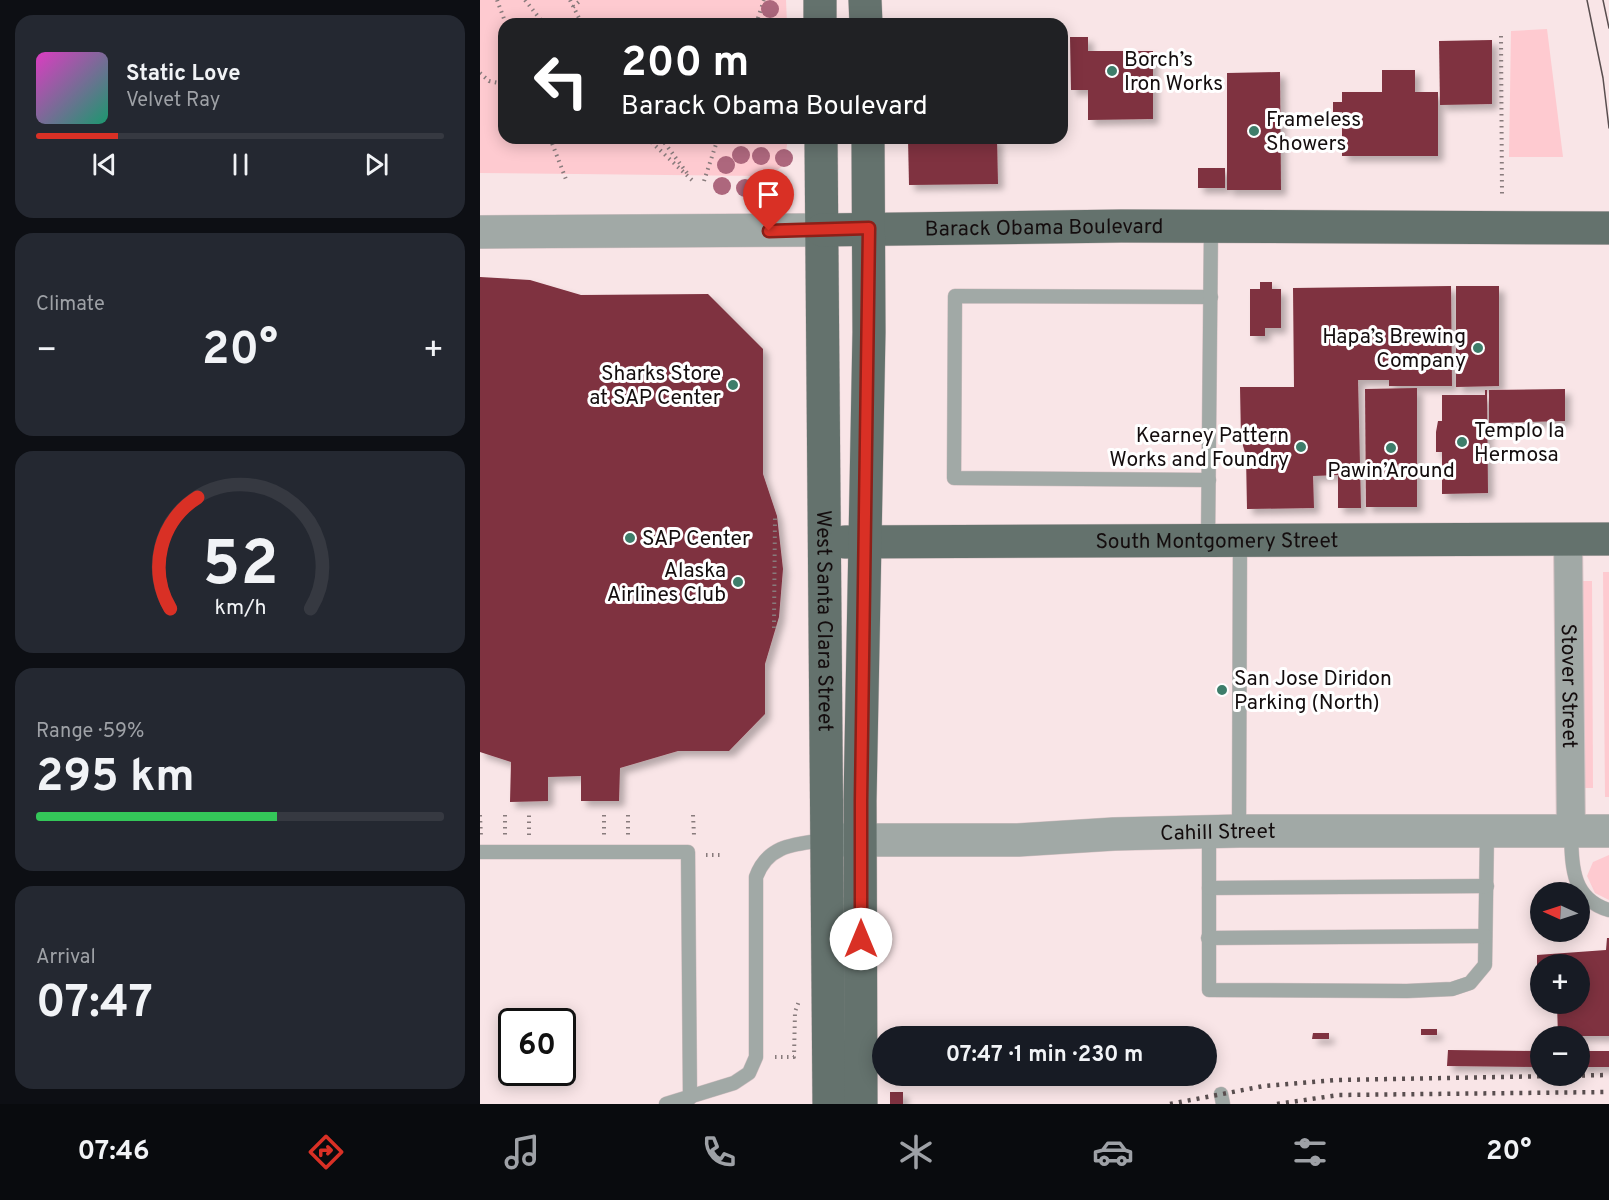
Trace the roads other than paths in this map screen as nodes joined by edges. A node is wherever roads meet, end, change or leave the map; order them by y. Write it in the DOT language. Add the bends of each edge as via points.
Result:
graph roads {
  1 [pos="820,0"];
  2 [pos="865,0"];
  3 [pos="820,18"];
  4 [pos="866,18"];
  5 [pos="821,144"];
  6 [pos="868,144"];
  7 [pos="1211,227"];
  8 [pos="869,228"];
  9 [pos="1609,228"];
  10 [pos="822,230"];
  11 [pos="480,232"];
  12 [pos="1211,297"];
  13 [pos="1209,480"];
  14 [pos="1609,539"];
  15 [pos="1568,540"];
  16 [pos="866,542"];
  17 [pos="1240,542"];
  18 [pos="825,543"];
  19 [pos="1208,543"];
  20 [pos="1487,831"];
  21 [pos="1609,831"];
  22 [pos="1224,832"];
  23 [pos="1571,832"];
  24 [pos="826,840"];
  25 [pos="862,840"];
  26 [pos="480,852"];
  27 [pos="1487,886"];
  28 [pos="1209,888"];
  29 [pos="1609,910"];
  30 [pos="1485,936"];
  31 [pos="1208,938"];
  32 [pos="690,1098"];
  33 [pos="666,1104"];
  34 [pos="830,1104"];
  35 [pos="861,1104"];
  1 -- 3 [label="main road"];
  2 -- 4 [label="main road"];
  5 -- 10 [label="main road, West Santa Clara Street"];
  6 -- 8 [label="main road, West Santa Clara Street"];
  7 -- 8 [label="main road, Barack Obama Boulevard"];
  7 -- 9 [label="main road, Barack Obama Boulevard"];
  7 -- 12 [label="lane"];
  8 -- 10 [label="main road, Barack Obama Boulevard"];
  8 -- 16 [label="main road, West Santa Clara Street"];
  10 -- 11 [label="street, Barack Obama Boulevard"];
  10 -- 18 [label="main road, West Santa Clara Street"];
  12 -- 13 [label="lane"];
  12 -- 13 [label="lane" via="955,296 954,478"];
  13 -- 19 [label="lane"];
  14 -- 15 [label="main road, South Montgomery Street"];
  15 -- 17 [label="main road, South Montgomery Street"];
  15 -- 23 [label="street, Stover Street"];
  16 -- 18 [label="main road, South Montgomery Street"];
  16 -- 19 [label="main road, South Montgomery Street"];
  16 -- 25 [label="main road, West Santa Clara Street"];
  17 -- 19 [label="main road, South Montgomery Street"];
  17 -- 22 [label="lane"];
  18 -- 24 [label="main road, West Santa Clara Street"];
  20 -- 22 [label="street, Cahill Street"];
  20 -- 23 [label="street, Cahill Street"];
  20 -- 27 [label="lane"];
  21 -- 23 [label="street, Cahill Street"];
  22 -- 25 [label="street, Cahill Street" via="1018,840"];
  22 -- 28 [label="lane"];
  23 -- 29 [label="lane" via="1578,889 1590,902"];
  24 -- 25 [label="street, Cahill Street"];
  24 -- 32 [label="lane" via="781,847 760,867 756,886 756,1057 749,1072 734,1083"];
  24 -- 34 [label="main road, West Santa Clara Street"];
  25 -- 35 [label="main road, West Santa Clara Street"];
  26 -- 32 [label="lane" via="688,852"];
  27 -- 28 [label="lane"];
  27 -- 30 [label="lane"];
  28 -- 31 [label="lane"];
  30 -- 31 [label="lane"];
  30 -- 31 [label="lane" via="1485,964 1470,983 1452,989 1343,992 1209,990"];
  32 -- 33 [label="lane"];
}
